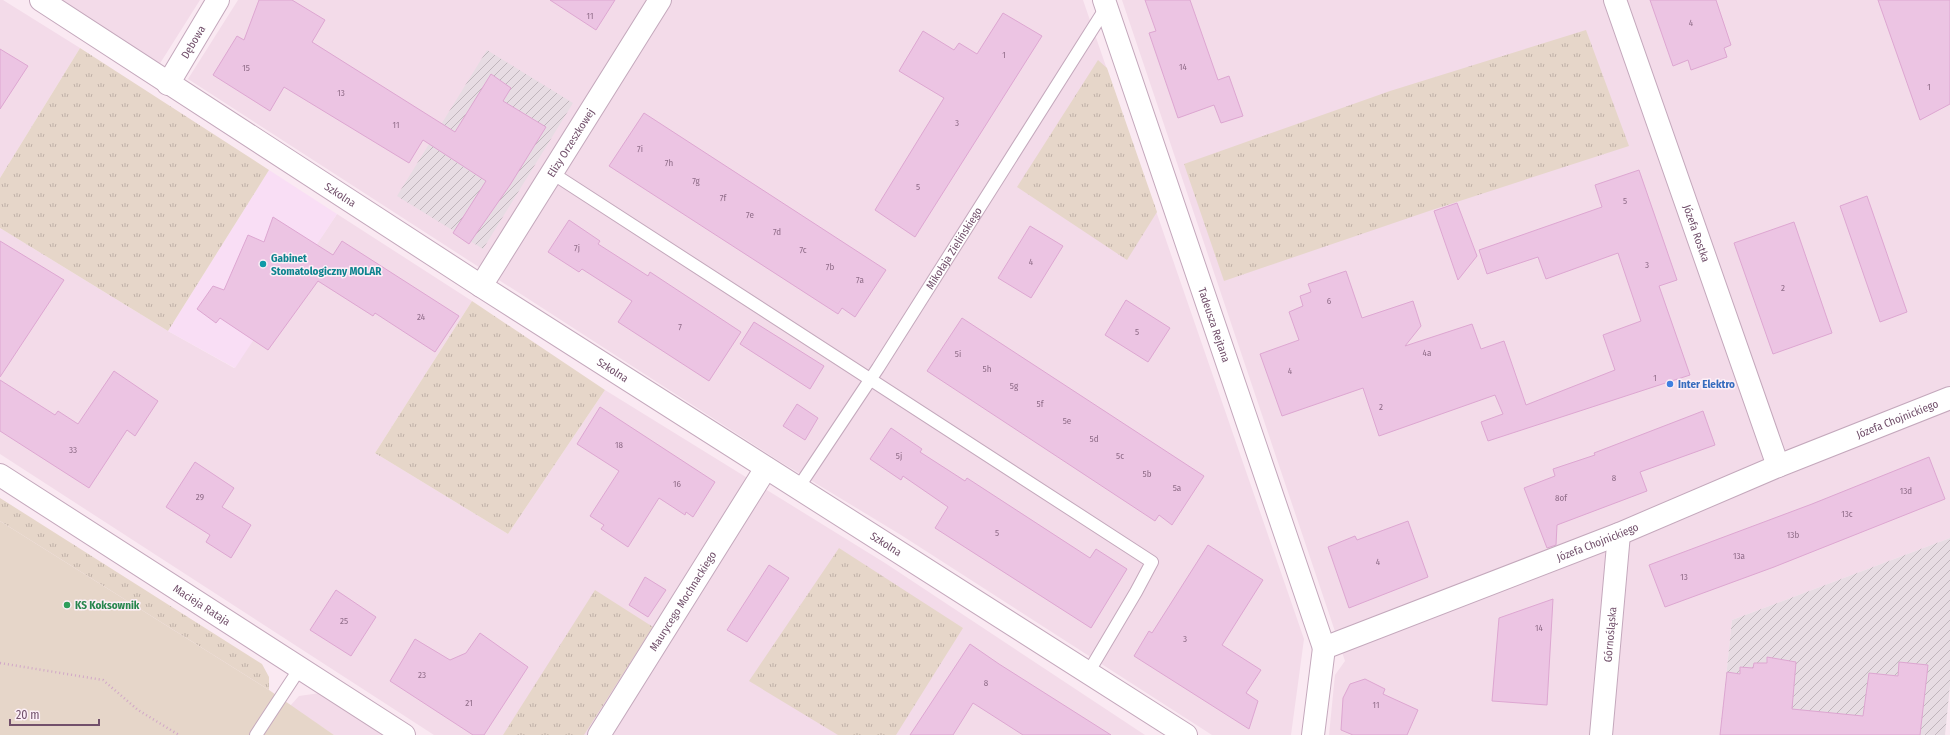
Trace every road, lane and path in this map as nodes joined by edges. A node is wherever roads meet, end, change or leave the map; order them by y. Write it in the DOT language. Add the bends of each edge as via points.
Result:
graph roads {
  1 [pos="41,0"];
  2 [pos="218,0"];
  3 [pos="660,0"];
  4 [pos="1615,0"];
  5 [pos="1106,3"];
  6 [pos="168,84"];
  7 [pos="552,173"];
  8 [pos="480,286"];
  9 [pos="870,379"];
  10 [pos="1950,398"];
  11 [pos="1778,466"];
  12 [pos="766,468"];
  13 [pos="0,475"];
  14 [pos="798,488"];
  15 [pos="1619,534"];
  16 [pos="1324,648"];
  17 [pos="0,663"];
  18 [pos="300,668"];
  19 [pos="1088,673"];
  20 [pos="179,735"];
  21 [pos="256,735"];
  22 [pos="404,735"];
  23 [pos="599,735"];
  24 [pos="1186,735"];
  25 [pos="1313,735"];
  26 [pos="1601,735"];
  1 -- 6 [label="street, Szkolna"];
  2 -- 6 [label="street, Dębowa"];
  3 -- 7 [label="street, Elizy Orzeszkowej"];
  4 -- 11 [label="street, Józefa Rostka"];
  5 -- 9 [label="lane, Mikołaja Zielińskiego"];
  5 -- 16 [label="street, Tadeusza Rejtana"];
  6 -- 8 [label="street, Szkolna"];
  7 -- 8 [label="street, Elizy Orzeszkowej"];
  7 -- 9 [label="lane"];
  8 -- 12 [label="street, Szkolna"];
  9 -- 14 [label="lane, Mikołaja Zielińskiego"];
  9 -- 19 [label="lane" via="1152,562"];
  10 -- 11 [label="street, Józefa Chojnickiego"];
  11 -- 15 [label="street, Józefa Chojnickiego"];
  12 -- 14 [label="street, Szkolna"];
  12 -- 23 [label="street, Maurycego Mochnackiego"];
  13 -- 18 [label="street, Macieja Rataja"];
  14 -- 19 [label="street, Szkolna"];
  15 -- 16 [label="street, Józefa Chojnickiego"];
  15 -- 26 [label="street, Górnośląska"];
  16 -- 25 [label="street"];
  17 -- 20 [label="path" via="104,680 138,710"];
  18 -- 21 [label="lane"];
  18 -- 22 [label="street, Macieja Rataja"];
  19 -- 24 [label="street, Szkolna"];
}
